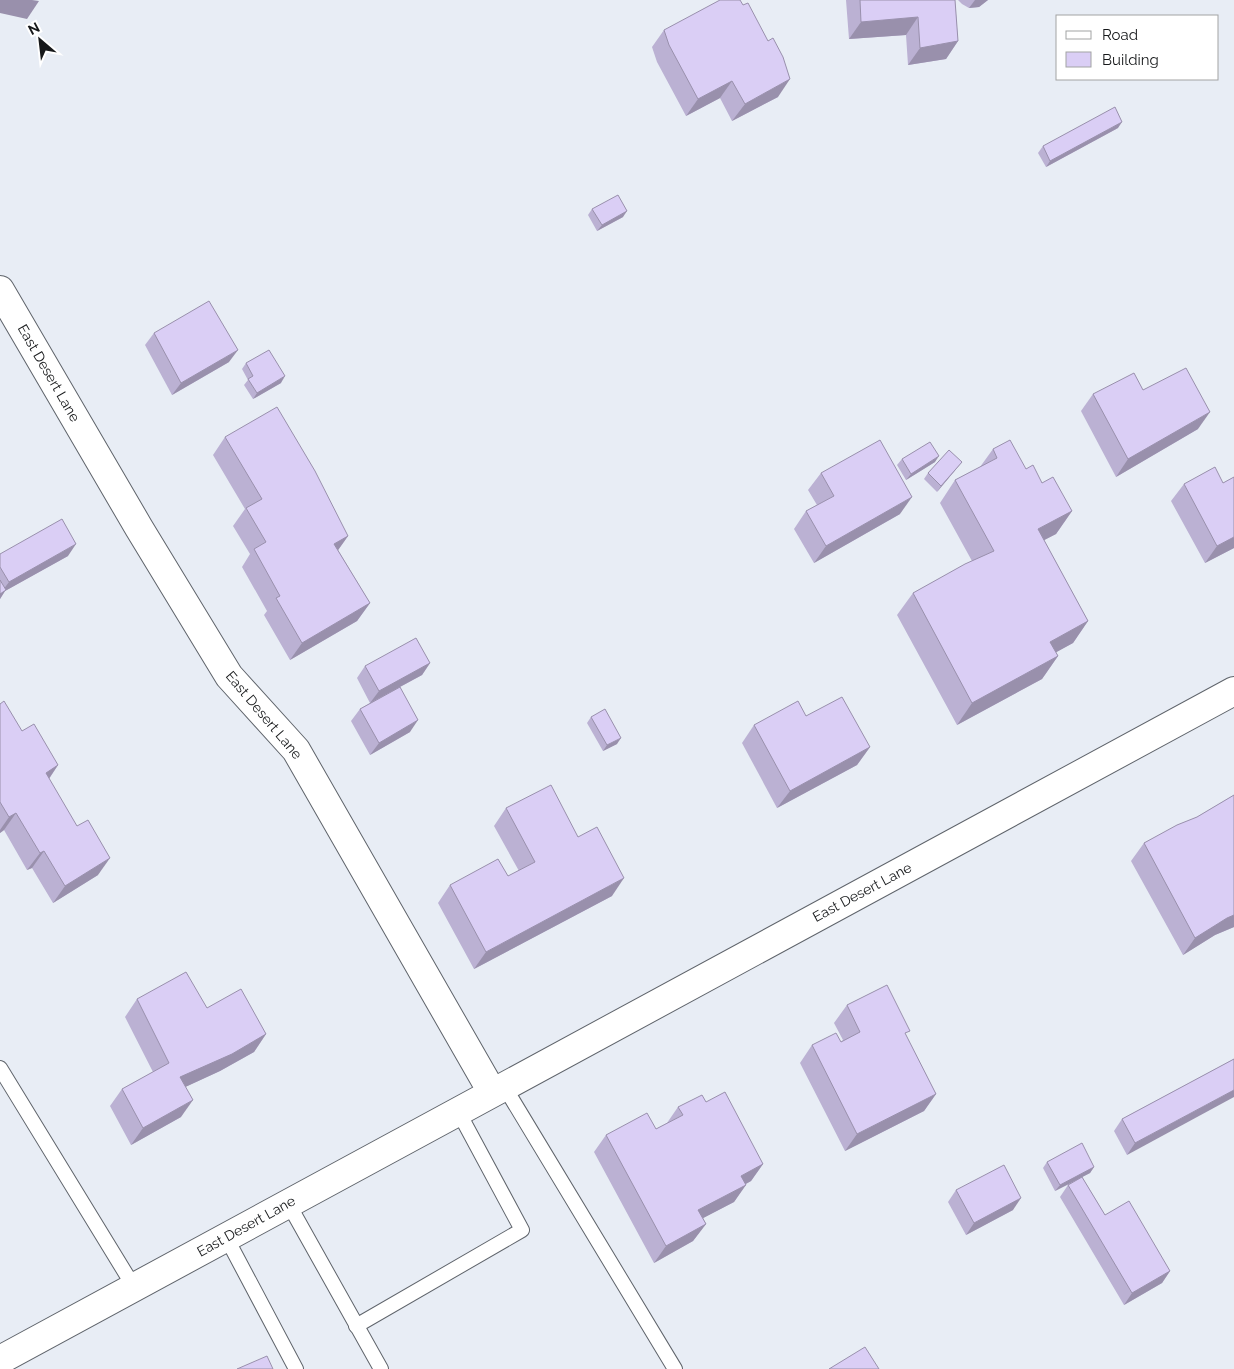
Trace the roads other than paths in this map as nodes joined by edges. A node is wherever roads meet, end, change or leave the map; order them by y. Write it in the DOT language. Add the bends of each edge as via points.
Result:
graph roads {
  1 [pos="0,290"];
  2 [pos="1233,693"];
  3 [pos="0,1068"];
  4 [pos="498,1089"];
  5 [pos="458,1111"];
  6 [pos="288,1203"];
  7 [pos="226,1237"];
  8 [pos="134,1287"];
  9 [pos="356,1326"];
  10 [pos="0,1360"];
  11 [pos="296,1369"];
  12 [pos="380,1369"];
  13 [pos="675,1369"];
  1 -- 4 [label="street, East Desert Lane" via="229,676 296,750"];
  2 -- 4 [label="street, East Desert Lane"];
  3 -- 8 [label="lane"];
  4 -- 5 [label="street, East Desert Lane"];
  4 -- 13 [label="lane"];
  5 -- 6 [label="street, East Desert Lane"];
  5 -- 9 [label="lane" via="522,1230"];
  6 -- 7 [label="street, East Desert Lane"];
  6 -- 9 [label="lane"];
  7 -- 8 [label="street, East Desert Lane"];
  7 -- 11 [label="lane"];
  8 -- 10 [label="street, East Desert Lane"];
  9 -- 12 [label="lane"];
}
